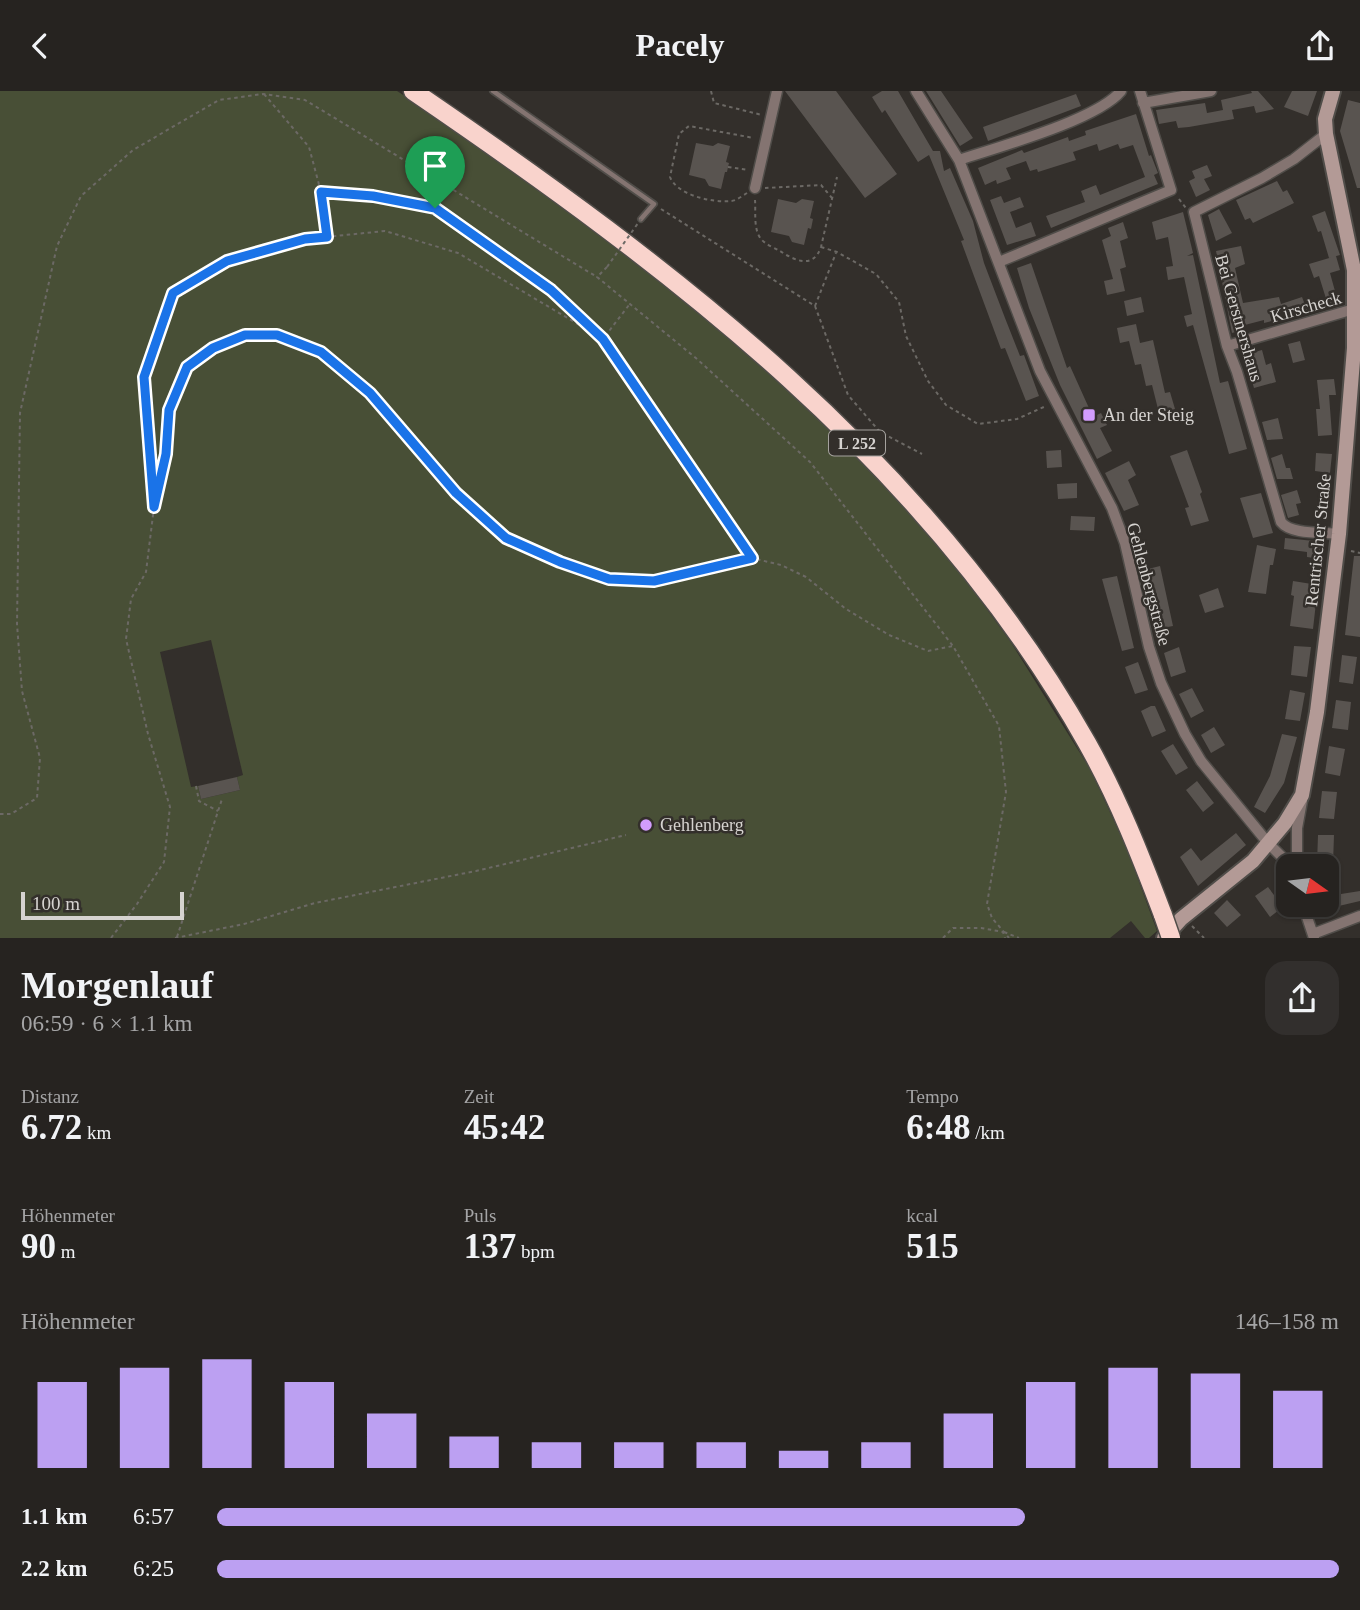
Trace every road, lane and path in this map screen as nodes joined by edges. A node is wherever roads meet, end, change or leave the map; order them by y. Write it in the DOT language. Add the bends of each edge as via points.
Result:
graph roads {
  1 [pos="412,91"];
  2 [pos="493,91"];
  3 [pos="711,91"];
  4 [pos="777,91"];
  5 [pos="916,91"];
  6 [pos="1121,91"];
  7 [pos="1140,91"];
  8 [pos="1211,91"];
  9 [pos="1333,91"];
  10 [pos="263,94"];
  11 [pos="1143,103"];
  12 [pos="771,117"];
  13 [pos="1326,134"];
  14 [pos="766,141"];
  15 [pos="959,160"];
  16 [pos="729,167"];
  17 [pos="759,172"];
  18 [pos="837,177"];
  19 [pos="755,188"];
  20 [pos="321,192"];
  21 [pos="1177,195"];
  22 [pos="832,198"];
  23 [pos="654,204"];
  24 [pos="1182,206"];
  25 [pos="640,219"];
  26 [pos="327,237"];
  27 [pos="821,247"];
  28 [pos="1356,247"];
  29 [pos="837,252"];
  30 [pos="999,262"];
  31 [pos="597,277"];
  32 [pos="629,304"];
  33 [pos="815,306"];
  34 [pos="1354,309"];
  35 [pos="603,339"];
  36 [pos="1227,346"];
  37 [pos="1056,401"];
  38 [pos="922,454"];
  39 [pos="154,507"];
  40 [pos="1339,534"];
  41 [pos="752,558"];
  42 [pos="953,646"];
  43 [pos="196,786"];
  44 [pos="1302,795"];
  45 [pos="222,799"];
  46 [pos="218,811"];
  47 [pos="0,814"];
  48 [pos="626,835"];
  49 [pos="1268,843"];
  50 [pos="1279,854"];
  51 [pos="1297,854"];
  52 [pos="1360,916"];
  53 [pos="1172,917"];
  54 [pos="1307,917"];
  55 [pos="1003,932"];
  56 [pos="1314,936"];
  57 [pos="111,938"];
  58 [pos="176,938"];
  59 [pos="943,938"];
  60 [pos="1007,938"];
  61 [pos="1020,938"];
  62 [pos="1164,938"];
  63 [pos="1171,938"];
  64 [pos="1204,938"];
  1 -- 53 [label="highway, L 252" via="639,252 718,316 876,460 940,532 1035,661 1087,743"];
  2 -- 23 [label="lane"];
  3 -- 12 [label="path" via="714,103"];
  4 -- 12 [label="street"];
  5 -- 15 [label="street, Gehlenbergstraße"];
  6 -- 15 [label="street" via="1083,116"];
  7 -- 11 [label="street"];
  8 -- 11 [label="street"];
  9 -- 13 [label="street, Rentrischer Straße"];
  10 -- 20 [label="path" via="309,147"];
  10 -- 31 [label="path" via="305,100"];
  10 -- 47 [label="path" via="219,100 133,150 81,196 57,246 20,413 17,624 22,691 40,758 37,798 11,814"];
  11 -- 30 [label="street" via="1171,190"];
  12 -- 14 [label="street"];
  13 -- 28 [label="street, Rentrischer Straße"];
  13 -- 36 [label="street, Bei Gerstnershaus" via="1262,178 1194,212"];
  14 -- 17 [label="street"];
  14 -- 19 [label="path" via="689,126 679,134 670,177 678,190 733,202"];
  15 -- 30 [label="street, Gehlenbergstraße"];
  16 -- 17 [label="path"];
  17 -- 19 [label="street"];
  18 -- 22 [label="path"];
  19 -- 22 [label="path" via="821,185"];
  19 -- 27 [label="path" via="756,224 762,241 803,262 812,260"];
  20 -- 26 [label="path"];
  20 -- 35 [label="path" via="435,208 551,290"];
  21 -- 24 [label="path"];
  22 -- 27 [label="path"];
  23 -- 25 [label="lane"];
  23 -- 33 [label="path"];
  25 -- 31 [label="path, bridge"];
  26 -- 35 [label="path" via="385,231 458,253"];
  26 -- 39 [label="path" via="227,261 173,293 144,377"];
  27 -- 29 [label="path"];
  28 -- 34 [label="street, Rentrischer Straße"];
  29 -- 33 [label="path"];
  29 -- 37 [label="path" via="876,274 899,302 906,336 928,381 946,405 978,424 1017,419"];
  30 -- 37 [label="street, Gehlenbergstraße"];
  31 -- 32 [label="path"];
  32 -- 35 [label="path"];
  32 -- 42 [label="path" via="810,462"];
  33 -- 38 [label="path" via="848,395 880,432"];
  34 -- 36 [label="street, Kirscheck"];
  34 -- 40 [label="street, Rentrischer Straße"];
  35 -- 41 [label="path"];
  36 -- 40 [label="street, Bei Gerstnershaus" via="1281,522 1293,529"];
  37 -- 49 [label="street, Gehlenbergstraße" via="1112,508 1165,693 1201,761"];
  39 -- 41 [label="path" via="166,454 169,410 187,367 213,348 245,335 277,335 321,352 370,393 456,493 506,538 609,579 654,581"];
  39 -- 57 [label="path" via="146,572 131,599 126,639 170,807 163,862"];
  40 -- 44 [label="street, Rentrischer Straße"];
  41 -- 42 [label="path" via="806,577 889,635 928,651"];
  42 -- 55 [label="path" via="999,726 1006,792 988,904"];
  43 -- 46 [label="path" via="199,801"];
  44 -- 49 [label="street, Rentrischer Straße"];
  44 -- 51 [label="street"];
  45 -- 46 [label="path"];
  46 -- 58 [label="path"];
  48 -- 58 [label="path"];
  49 -- 50 [label="street, Gehlenbergstraße"];
  49 -- 53 [label="street, Rentrischer Straße" via="1254,861"];
  52 -- 56 [label="street"];
  53 -- 62 [label="street, Rentrischer Straße"];
  53 -- 63 [label="highway, L 252, bridge"];
  53 -- 64 [label="path"];
  54 -- 56 [label="street"];
  55 -- 59 [label="path" via="953,928"];
  55 -- 60 [label="path"];
  55 -- 61 [label="path"];
}
